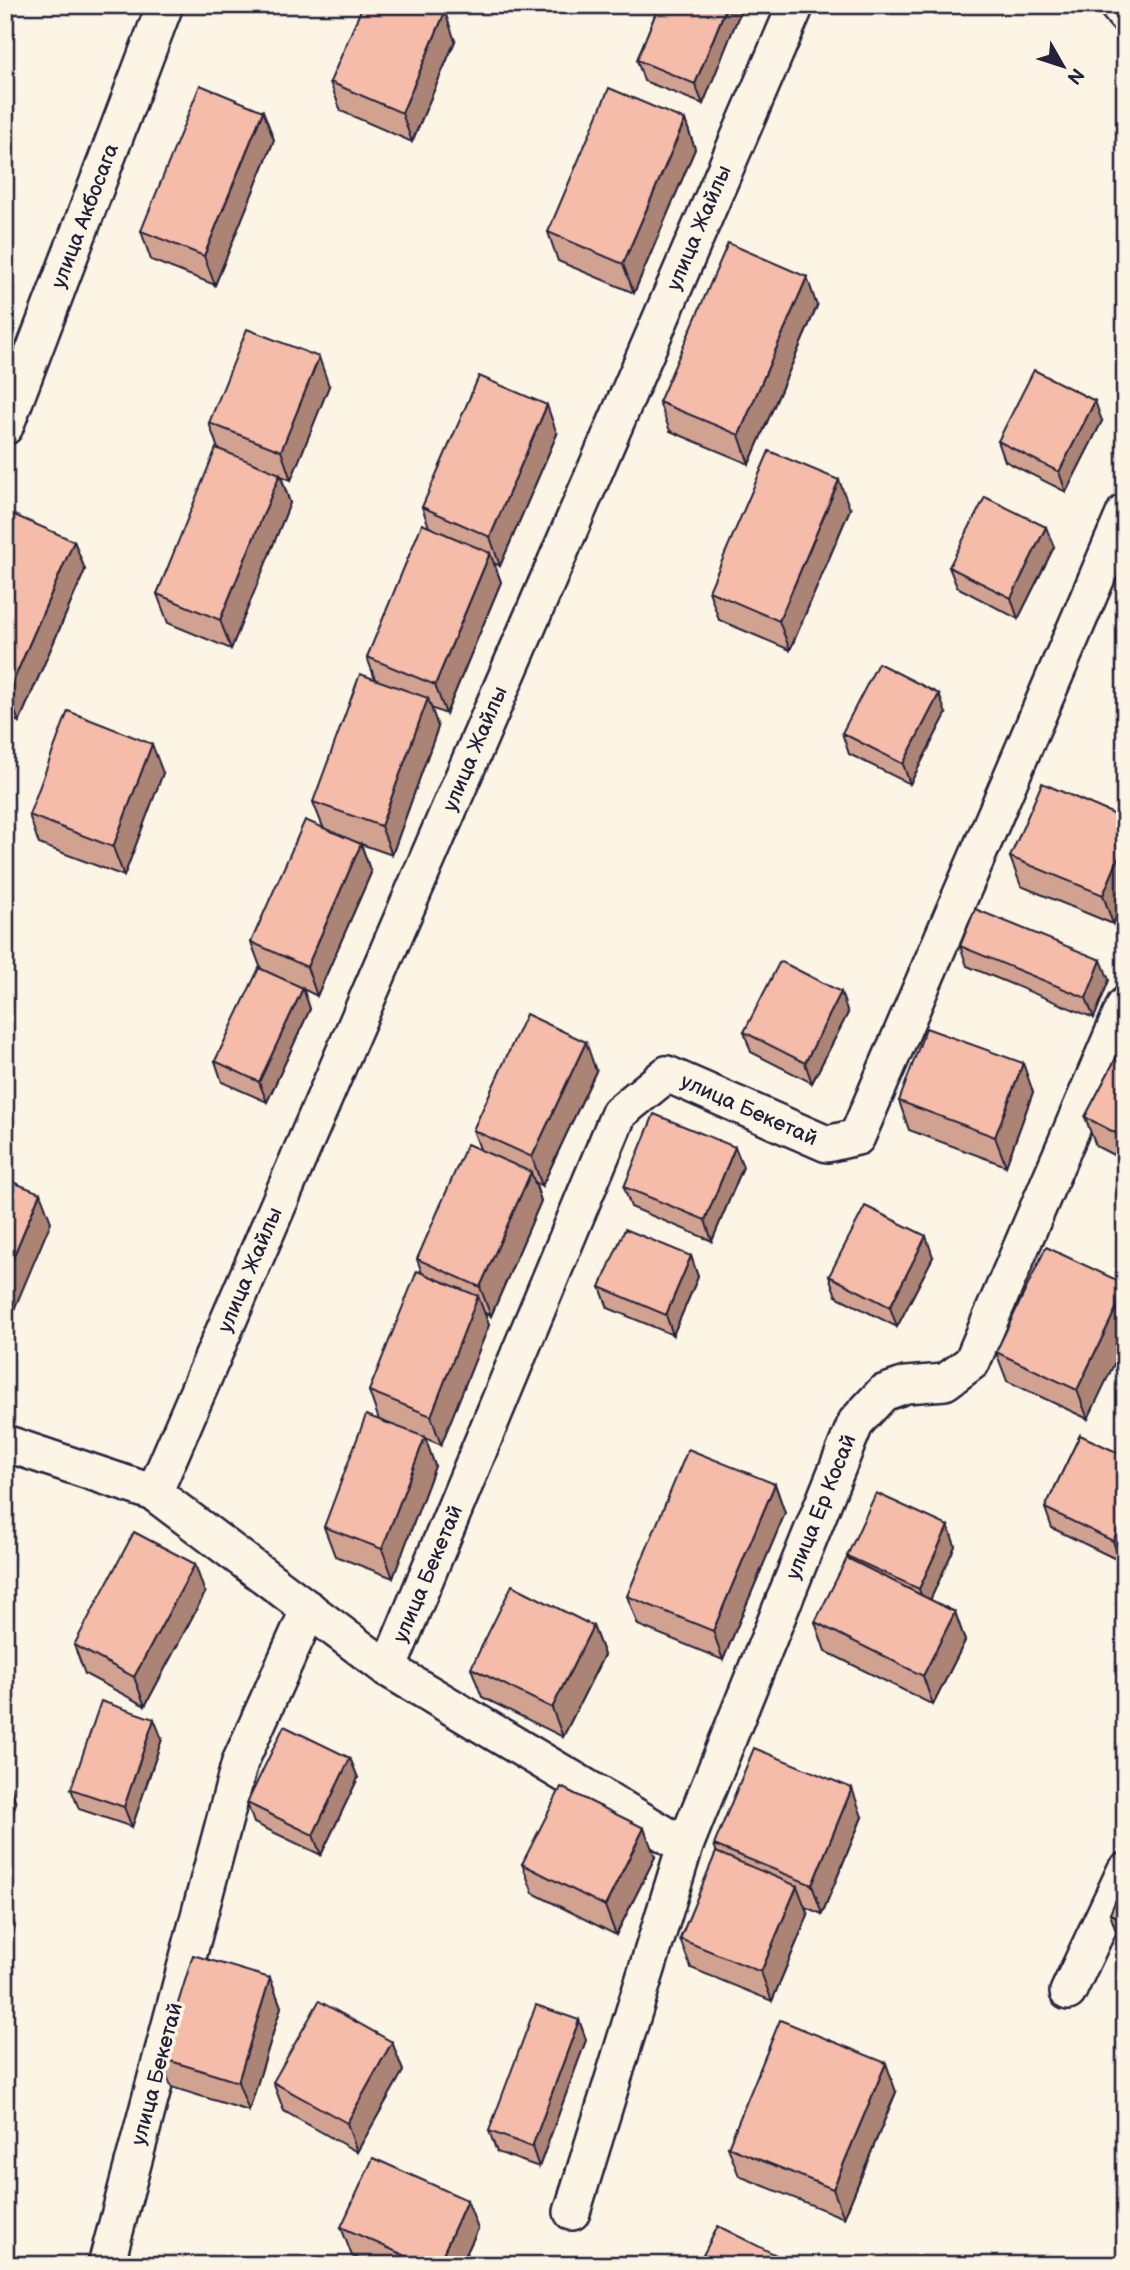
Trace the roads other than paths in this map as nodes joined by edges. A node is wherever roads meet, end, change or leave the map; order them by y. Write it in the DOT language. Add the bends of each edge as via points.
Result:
graph roads {
  1 [pos="165,5"];
  2 [pos="796,5"];
  3 [pos="5,427"];
  4 [pos="1125,512"];
  5 [pos="1125,1005"];
  6 [pos="7,1451"];
  7 [pos="154,1493"];
  8 [pos="309,1608"];
  9 [pos="388,1669"];
  10 [pos="685,1846"];
  11 [pos="1125,1871"];
  12 [pos="1068,1992"];
  13 [pos="572,2212"];
  14 [pos="106,2265"];
  1 -- 3 [label="street, улица Акбосага"];
  2 -- 7 [label="street, улица Жайлы"];
  4 -- 9 [label="street, улица Бекетай" via="856,1137 827,1144 667,1074 619,1113"];
  5 -- 10 [label="street, улица Ер Косай" via="972,1362 945,1382 906,1385 883,1393 856,1422"];
  6 -- 7 [label="street"];
  7 -- 8 [label="street"];
  8 -- 9 [label="street"];
  8 -- 14 [label="street, улица Бекетай" via="240,1762"];
  9 -- 10 [label="street"];
  10 -- 13 [label="street, улица Ер Косай"];
  11 -- 12 [label="street"];
}
